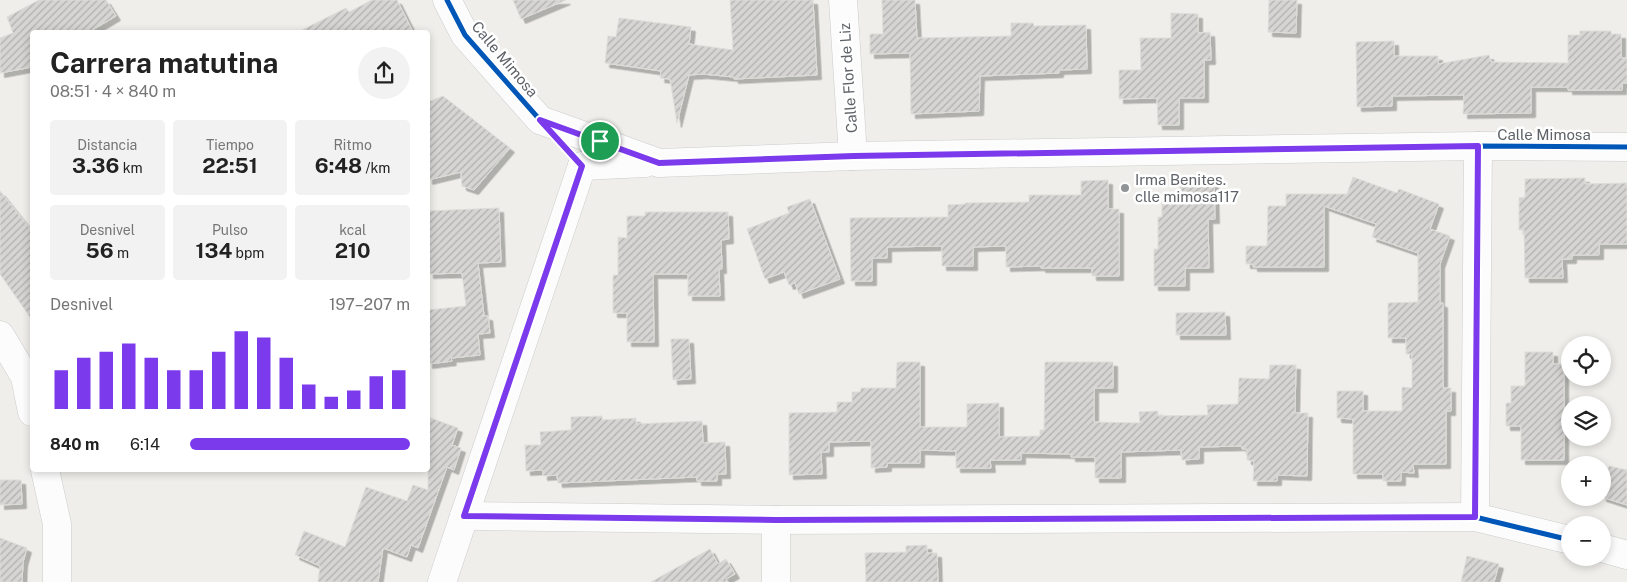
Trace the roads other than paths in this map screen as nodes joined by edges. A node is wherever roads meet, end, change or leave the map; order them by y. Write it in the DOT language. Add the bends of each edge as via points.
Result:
graph roads {
  1 [pos="447,0"];
  2 [pos="843,0"];
  3 [pos="540,120"];
  4 [pos="1478,146"];
  5 [pos="1627,147"];
  6 [pos="854,156"];
  7 [pos="659,163"];
  8 [pos="582,166"];
  9 [pos="0,335"];
  10 [pos="30,402"];
  11 [pos="45,472"];
  12 [pos="464,516"];
  13 [pos="1475,517"];
  14 [pos="776,520"];
  15 [pos="1561,538"];
  16 [pos="1611,551"];
  17 [pos="1627,555"];
  18 [pos="56,582"];
  19 [pos="442,582"];
  20 [pos="776,582"];
  1 -- 3 [label="street, Calle Mimosa" via="465,35"];
  2 -- 6 [label="street, Calle Flor de Liz"];
  3 -- 7 [label="street, Calle Mimosa"];
  3 -- 8 [label="street"];
  4 -- 5 [label="street, Calle Mimosa"];
  4 -- 6 [label="street, Calle Mimosa"];
  4 -- 13 [label="street"];
  6 -- 7 [label="street, Calle Mimosa"];
  7 -- 8 [label="street"];
  8 -- 12 [label="street"];
  9 -- 10 [label="street" via="25,377"];
  11 -- 18 [label="street" via="56,524"];
  12 -- 14 [label="street"];
  12 -- 19 [label="street"];
  13 -- 14 [label="street"];
  13 -- 15 [label="street"];
  14 -- 20 [label="street"];
  16 -- 17 [label="street"];
}
